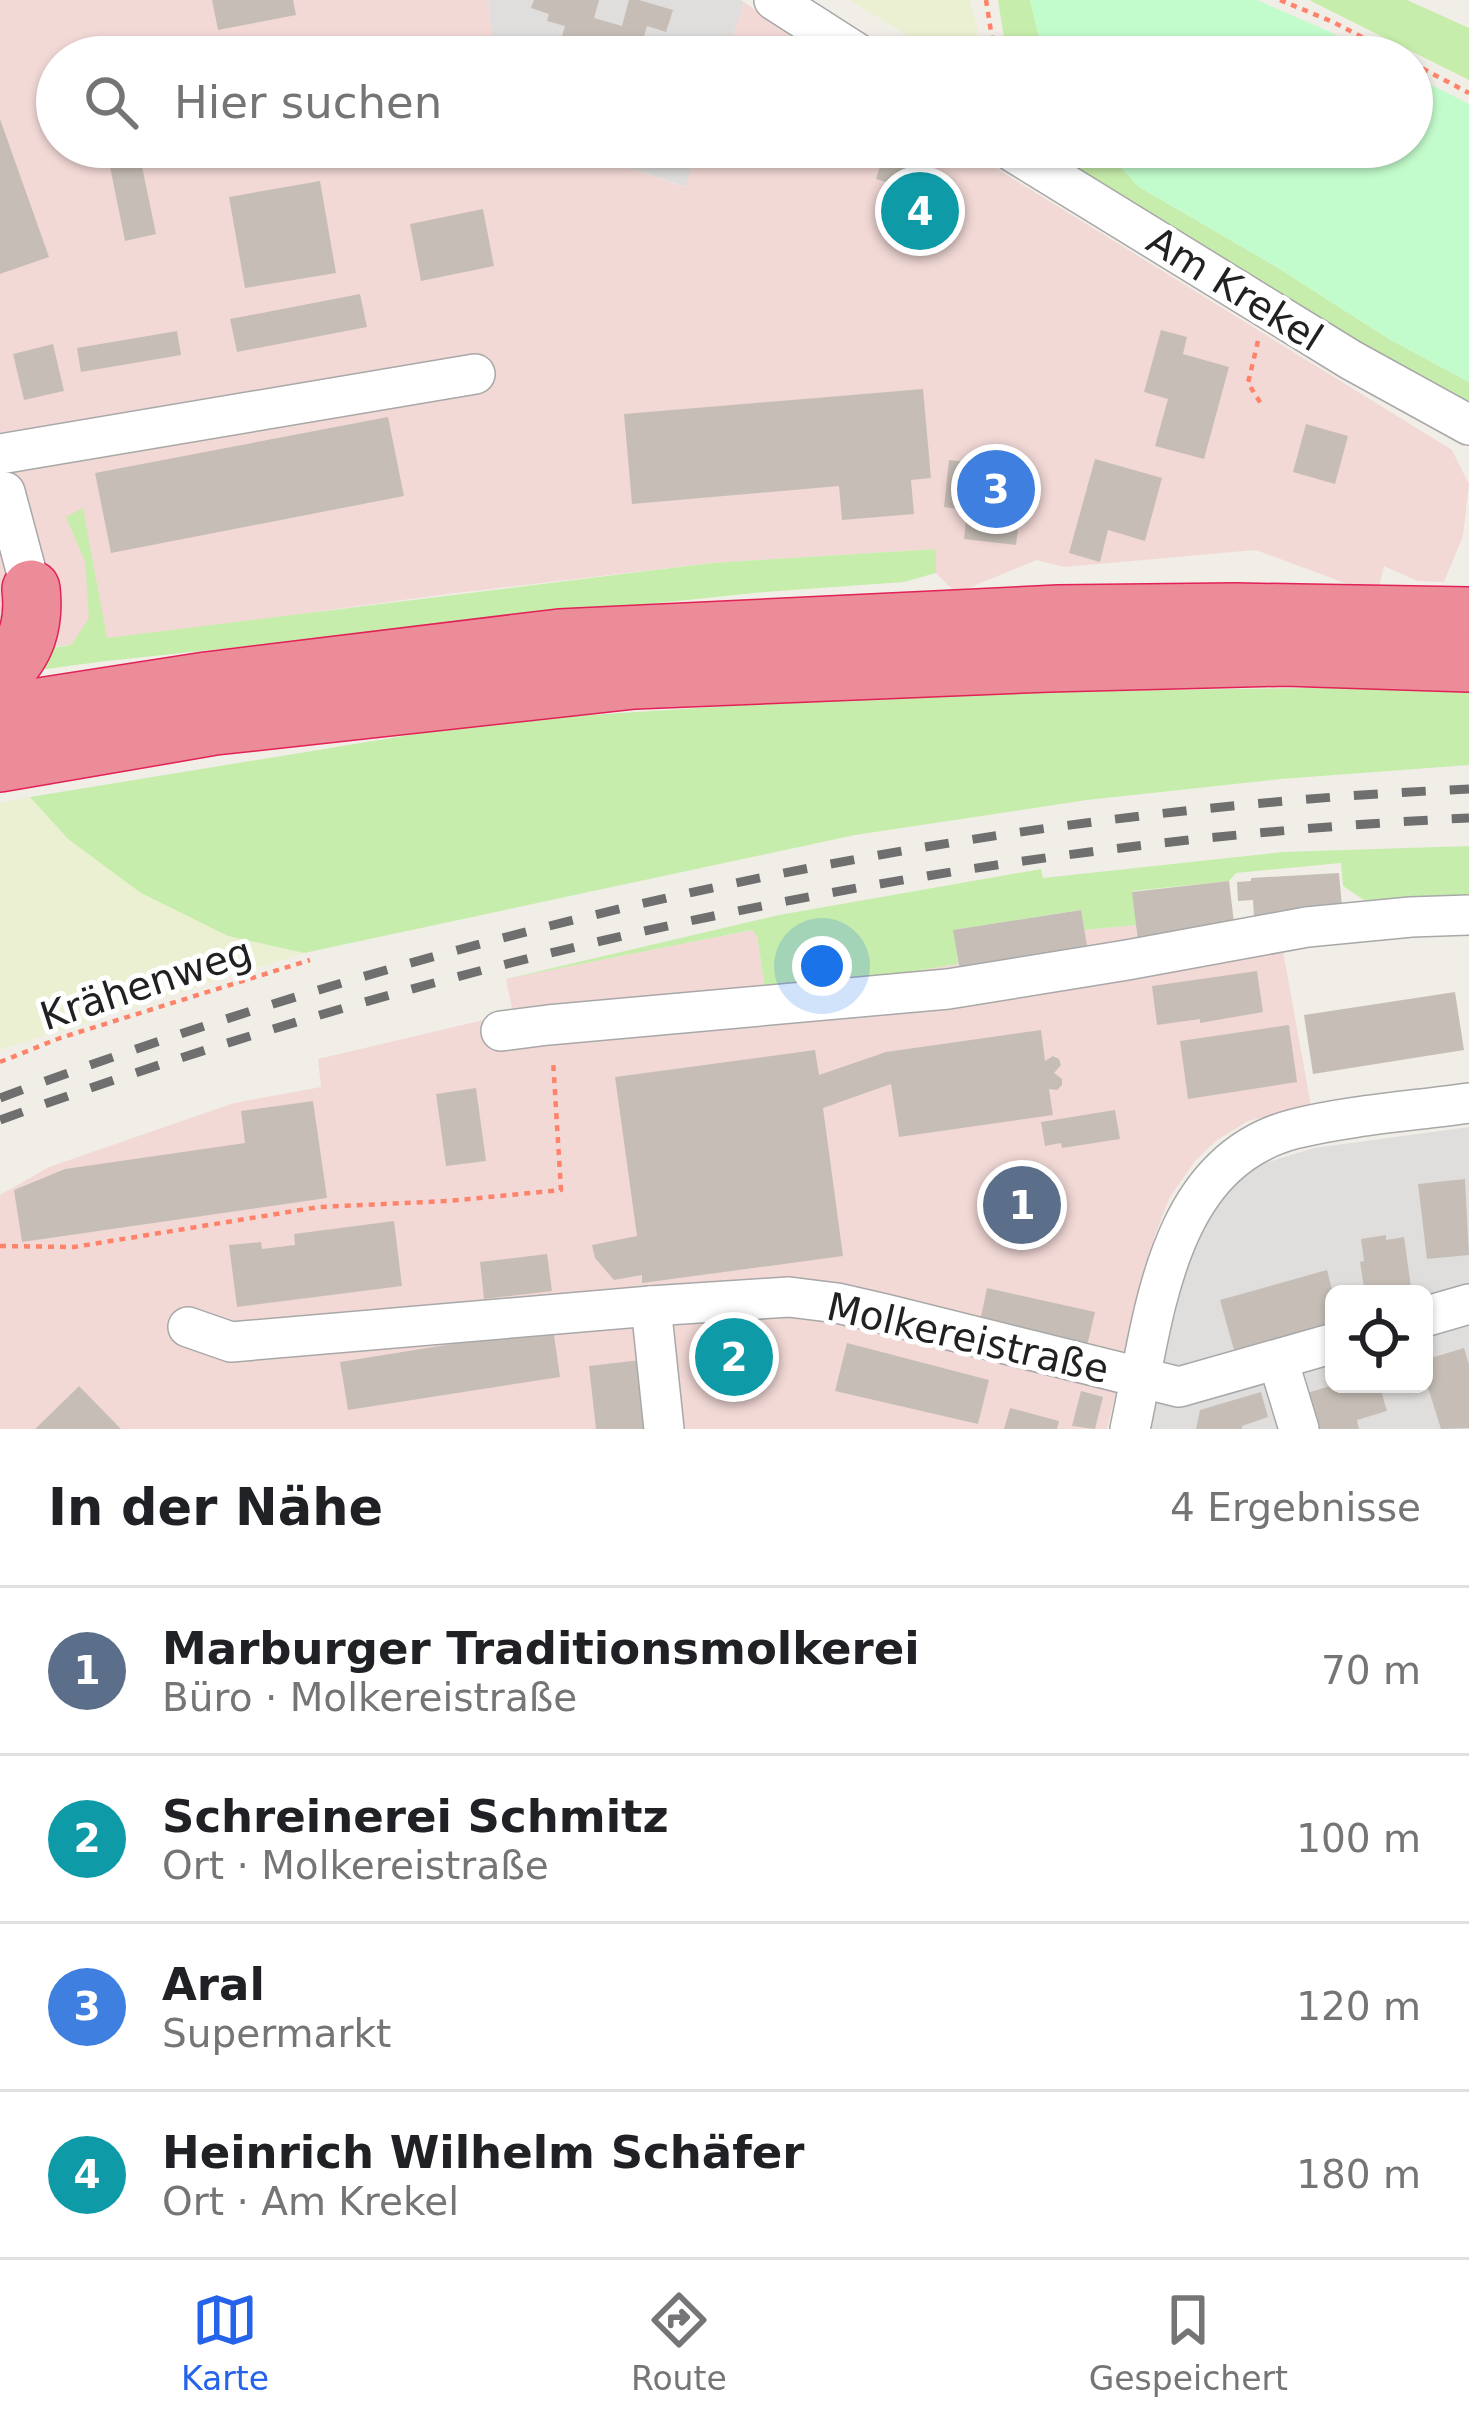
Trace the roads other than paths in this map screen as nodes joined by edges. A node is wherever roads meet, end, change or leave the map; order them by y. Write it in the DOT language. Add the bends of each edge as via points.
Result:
graph roads {
  1 [pos="774,0"];
  2 [pos="830,36"];
  3 [pos="1039,168"];
  4 [pos="475,374"];
  5 [pos="1469,425"];
  6 [pos="1,477"];
  7 [pos="31,590"];
  8 [pos="1469,616"];
  9 [pos="1469,664"];
  10 [pos="0,676"];
  11 [pos="0,713"];
  12 [pos="0,763"];
  13 [pos="1469,915"];
  14 [pos="502,1031"];
  15 [pos="1469,1103"];
  16 [pos="1469,1304"];
  17 [pos="651,1306"];
  18 [pos="1433,1314"];
  19 [pos="188,1327"];
  20 [pos="1325,1346"];
  21 [pos="1278,1360"];
  22 [pos="1142,1378"];
  23 [pos="664,1429"];
  24 [pos="1130,1429"];
  25 [pos="1299,1429"];
  1 -- 2 [label="street"];
  3 -- 5 [label="street, Am Krekel"];
  4 -- 6 [label="street"];
  6 -- 7 [label="street"];
  7 -- 10 [label="highway" via="28,637"];
  8 -- 11 [label="highway" via="1059,614 560,638"];
  9 -- 12 [label="highway" via="1238,658 634,680 215,726"];
  13 -- 14 [label="street" via="1306,927 948,989"];
  15 -- 22 [label="street" via="1292,1130 1245,1151 1205,1189 1175,1240"];
  16 -- 18 [label="street"];
  17 -- 19 [label="street, Molkereistraße" via="231,1342"];
  17 -- 22 [label="street, Molkereistraße" via="789,1297 837,1303"];
  17 -- 23 [label="street"];
  20 -- 21 [label="street, Molkereistraße"];
  21 -- 22 [label="street, Molkereistraße" via="1179,1387"];
  21 -- 25 [label="street"];
  22 -- 24 [label="street"];
}
